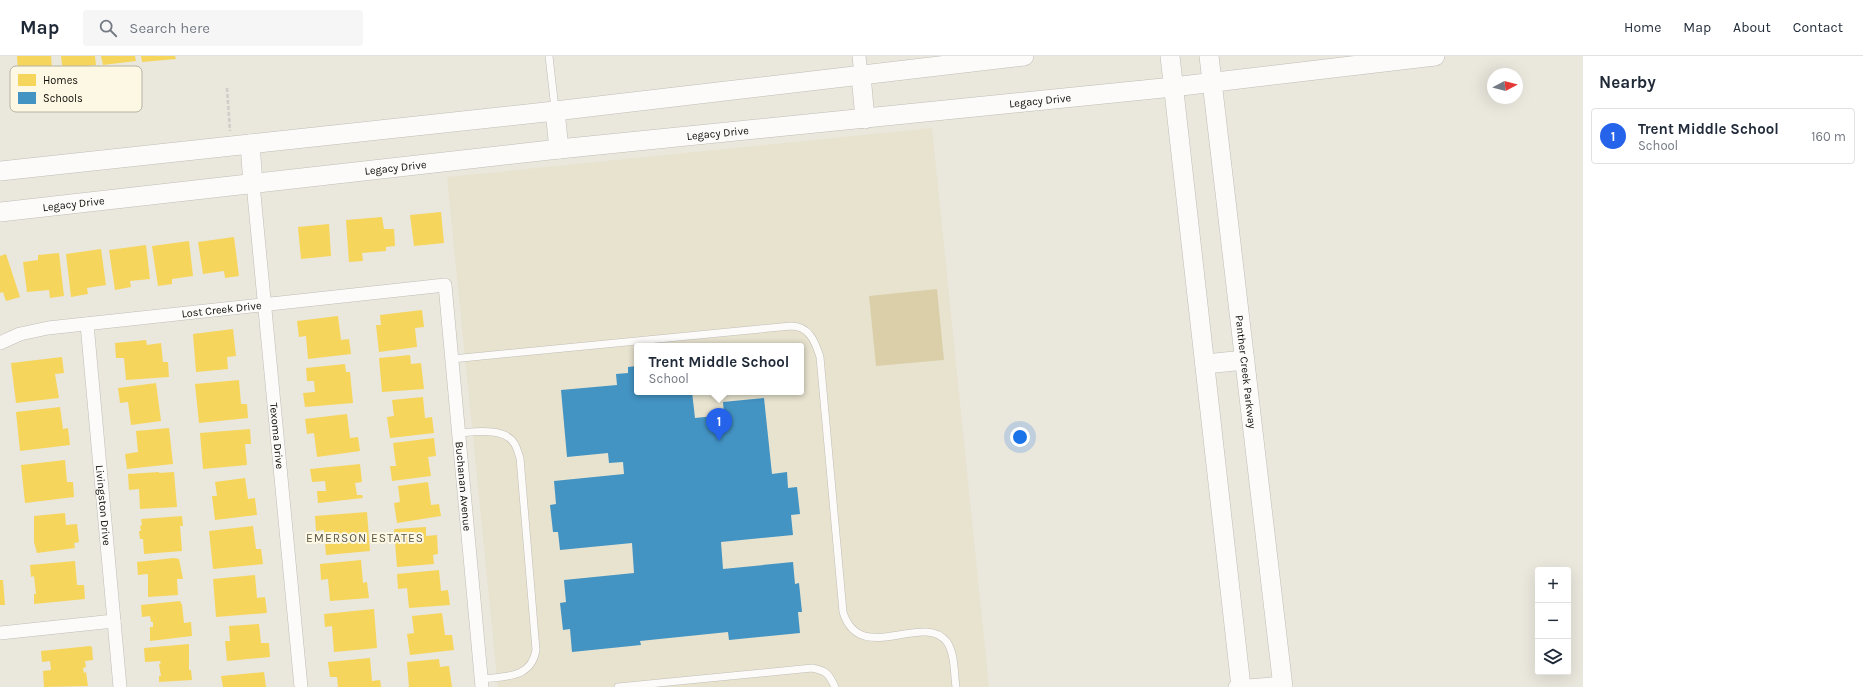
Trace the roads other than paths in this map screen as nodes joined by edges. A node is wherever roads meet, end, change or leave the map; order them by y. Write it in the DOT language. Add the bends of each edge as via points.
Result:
graph roads {
  1 [pos="549,56"];
  2 [pos="859,56"];
  3 [pos="1024,56"];
  4 [pos="1170,56"];
  5 [pos="1209,56"];
  6 [pos="1435,56"];
  7 [pos="861,75"];
  8 [pos="1212,83"];
  9 [pos="1173,87"];
  10 [pos="555,111"];
  11 [pos="864,119"];
  12 [pos="250,144"];
  13 [pos="559,149"];
  14 [pos="0,171"];
  15 [pos="253,184"];
  16 [pos="0,212"];
  17 [pos="445,285"];
  18 [pos="266,305"];
  19 [pos="87,324"];
  20 [pos="0,342"];
  21 [pos="452,359"];
  22 [pos="1245,360"];
  23 [pos="1205,364"];
  24 [pos="459,434"];
  25 [pos="114,621"];
  26 [pos="0,633"];
  27 [pos="482,683"];
  28 [pos="1283,685"];
  29 [pos="120,687"];
  30 [pos="301,687"];
  31 [pos="618,687"];
  32 [pos="835,687"];
  33 [pos="956,687"];
  34 [pos="1239,687"];
  1 -- 10 [label="lane"];
  2 -- 7 [label="street"];
  3 -- 7 [label="main road"];
  4 -- 9 [label="main road"];
  5 -- 8 [label="main road, Panther Creek Parkway"];
  6 -- 8 [label="main road, Legacy Drive"];
  7 -- 10 [label="main road"];
  7 -- 11 [label="main road"];
  8 -- 9 [label="main road, Legacy Drive"];
  8 -- 22 [label="main road, Panther Creek Parkway"];
  9 -- 11 [label="main road, Legacy Drive"];
  9 -- 23 [label="main road"];
  10 -- 12 [label="main road"];
  10 -- 13 [label="main road"];
  11 -- 13 [label="main road, Legacy Drive"];
  12 -- 14 [label="main road"];
  12 -- 15 [label="main road"];
  13 -- 15 [label="main road, Legacy Drive"];
  15 -- 16 [label="main road, Legacy Drive"];
  15 -- 18 [label="street, Texoma Drive"];
  17 -- 18 [label="street, Lost Creek Drive"];
  17 -- 21 [label="street, Buchanan Avenue"];
  18 -- 19 [label="street, Lost Creek Drive"];
  18 -- 30 [label="street, Texoma Drive"];
  19 -- 20 [label="street, Lost Creek Drive" via="34,331"];
  19 -- 25 [label="street, Livingston Drive"];
  21 -- 24 [label="street, Buchanan Avenue"];
  21 -- 33 [label="lane" via="791,326 804,329 811,335 820,356 846,623 855,632 866,636 925,633 940,636 952,652"];
  22 -- 23 [label="main road"];
  22 -- 28 [label="main road, Panther Creek Parkway"];
  23 -- 34 [label="main road"];
  24 -- 27 [label="street, Buchanan Avenue"];
  24 -- 27 [label="lane" via="488,431 504,435 514,442 520,458 535,659 528,668 518,674"];
  25 -- 26 [label="street"];
  25 -- 29 [label="street, Livingston Drive"];
  28 -- 34 [label="street"];
  31 -- 32 [label="lane" via="812,668 823,670 830,676"];
}
